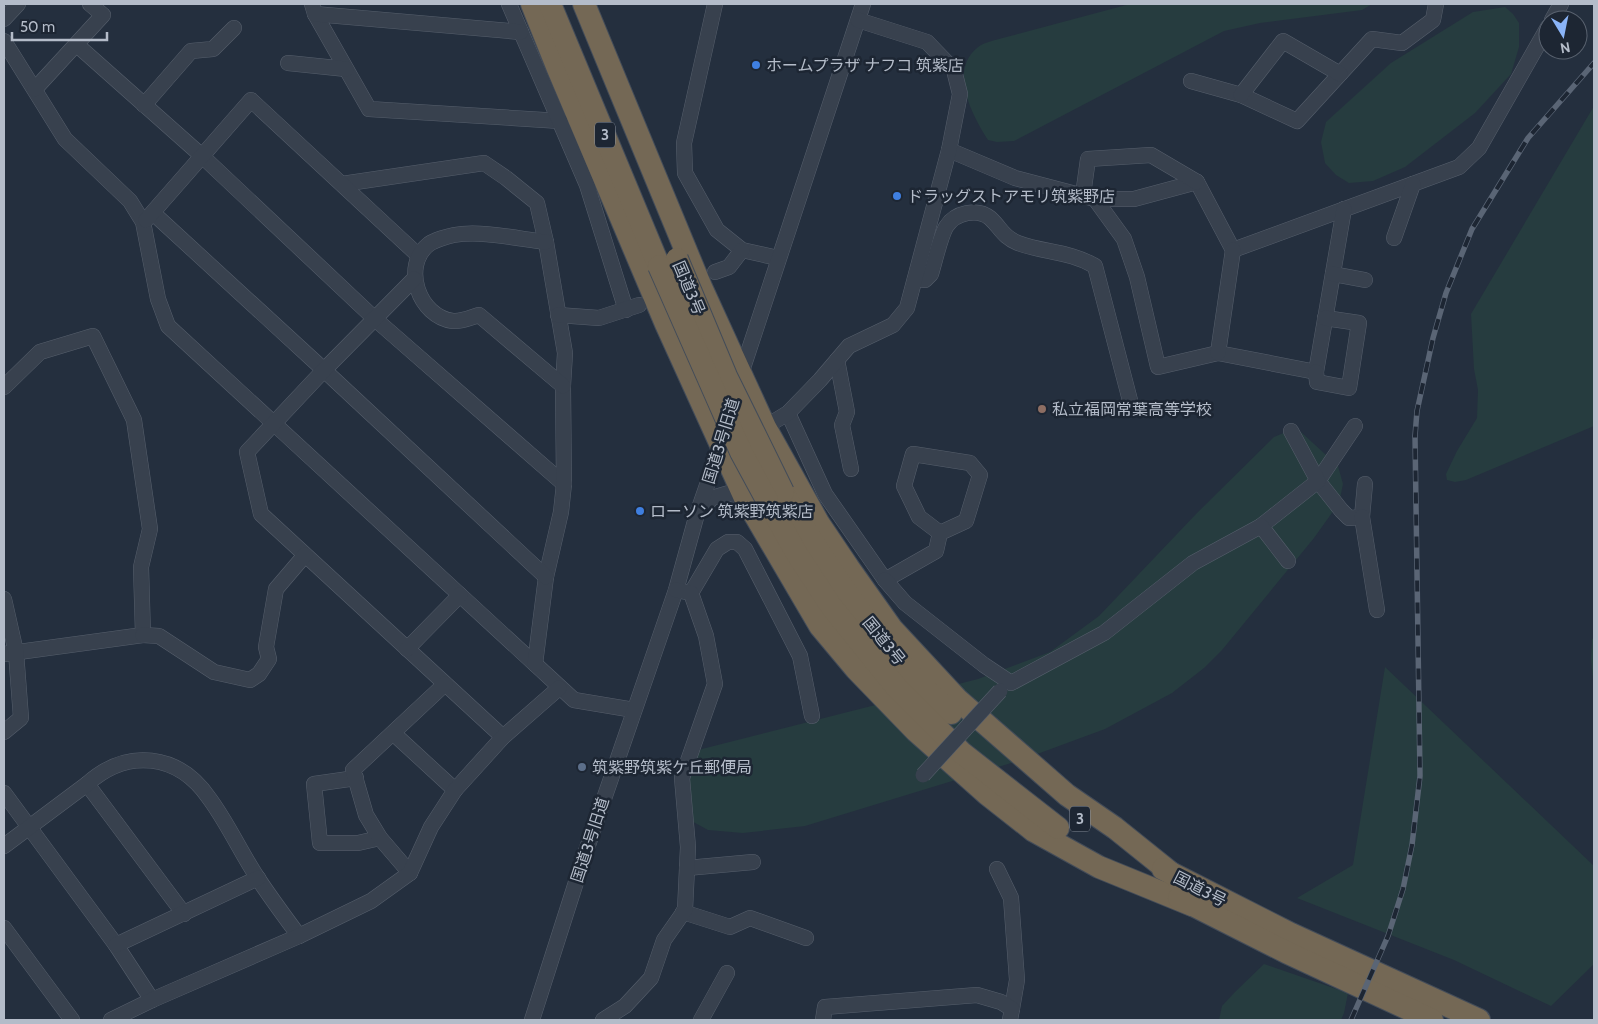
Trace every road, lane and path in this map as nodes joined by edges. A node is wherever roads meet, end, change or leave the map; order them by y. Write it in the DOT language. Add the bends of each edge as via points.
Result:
graph roads {
  1 [pos="18,4"];
  2 [pos="90,4"];
  3 [pos="509,4"];
  4 [pos="532,4"];
  5 [pos="550,4"];
  6 [pos="570,4"];
  7 [pos="584,4"];
  8 [pos="715,4"];
  9 [pos="863,4"];
  10 [pos="1436,4"];
  11 [pos="314,9"];
  12 [pos="4,19"];
  13 [pos="858,20"];
  14 [pos="234,28"];
  15 [pos="521,32"];
  16 [pos="4,41"];
  17 [pos="1538,44"];
  18 [pos="77,45"];
  19 [pos="288,63"];
  20 [pos="346,68"];
  21 [pos="1340,74"];
  22 [pos="1191,81"];
  23 [pos="35,89"];
  24 [pos="1240,95"];
  25 [pos="144,105"];
  26 [pos="560,121"];
  27 [pos="949,150"];
  28 [pos="202,156"];
  29 [pos="1197,182"];
  30 [pos="342,184"];
  31 [pos="1413,184"];
  32 [pos="1089,197"];
  33 [pos="1344,209"];
  34 [pos="148,218"];
  35 [pos="1394,238"];
  36 [pos="546,242"];
  37 [pos="742,250"];
  38 [pos="1233,250"];
  39 [pos="419,256"];
  40 [pos="778,258"];
  41 [pos="668,262"];
  42 [pos="715,272"];
  43 [pos="1333,274"];
  44 [pos="414,279"];
  45 [pos="915,279"];
  46 [pos="1365,280"];
  47 [pos="558,315"];
  48 [pos="1325,318"];
  49 [pos="375,319"];
  50 [pos="1218,353"];
  51 [pos="837,360"];
  52 [pos="324,370"];
  53 [pos="742,372"];
  54 [pos="1316,372"];
  55 [pos="563,386"];
  56 [pos="4,387"];
  57 [pos="1132,408"];
  58 [pos="788,412"];
  59 [pos="274,424"];
  60 [pos="1355,426"];
  61 [pos="765,428"];
  62 [pos="1291,431"];
  63 [pos="721,446"];
  64 [pos="851,469"];
  65 [pos="1318,482"];
  66 [pos="564,484"];
  67 [pos="1365,484"];
  68 [pos="775,496"];
  69 [pos="745,498"];
  70 [pos="697,514"];
  71 [pos="1362,516"];
  72 [pos="1261,526"];
  73 [pos="940,533"];
  74 [pos="305,555"];
  75 [pos="1288,561"];
  76 [pos="546,577"];
  77 [pos="885,580"];
  78 [pos="676,590"];
  79 [pos="691,593"];
  80 [pos="460,594"];
  81 [pos="4,599"];
  82 [pos="1378,610"];
  83 [pos="143,635"];
  84 [pos="407,649"];
  85 [pos="10,653"];
  86 [pos="535,664"];
  87 [pos="445,684"];
  88 [pos="1005,687"];
  89 [pos="559,688"];
  90 [pos="634,710"];
  91 [pos="812,716"];
  92 [pos="4,732"];
  93 [pos="393,733"];
  94 [pos="503,737"];
  95 [pos="923,775"];
  96 [pos="356,778"];
  97 [pos="87,784"];
  98 [pos="456,790"];
  99 [pos="4,793"];
  100 [pos="28,827"];
  101 [pos="380,838"];
  102 [pos="4,846"];
  103 [pos="753,862"];
  104 [pos="687,868"];
  105 [pos="997,869"];
  106 [pos="410,873"];
  107 [pos="1176,877"];
  108 [pos="258,878"];
  109 [pos="1192,905"];
  110 [pos="683,912"];
  111 [pos="184,914"];
  112 [pos="4,928"];
  113 [pos="299,936"];
  114 [pos="806,938"];
  115 [pos="116,945"];
  116 [pos="727,974"];
  117 [pos="152,1000"];
  118 [pos="1011,1015"];
  119 [pos="72,1020"];
  120 [pos="111,1020"];
  121 [pos="532,1020"];
  122 [pos="603,1020"];
  123 [pos="701,1020"];
  124 [pos="823,1020"];
  125 [pos="1432,1020"];
  126 [pos="1479,1020"];
  1 -- 12 [label="street"];
  2 -- 18 [label="street" via="102,15"];
  3 -- 15 [label="street"];
  4 -- 63 [label="highway" via="666,324"];
  5 -- 41 [label="highway, 国道3号 / 3"];
  6 -- 41 [label="highway, 国道3号 / 3"];
  7 -- 53 [label="highway" via="701,287"];
  8 -- 37 [label="street" via="684,143 685,173 717,230"];
  9 -- 13 [label="street, 国道3号旧道"];
  10 -- 21 [label="street" via="1433,20 1402,43 1372,40"];
  11 -- 15 [label="street"];
  11 -- 20 [label="street"];
  13 -- 27 [label="street" via="927,42 954,70 960,94"];
  13 -- 40 [label="street, 国道3号旧道"];
  14 -- 25 [label="street" via="213,49 191,51"];
  15 -- 26 [label="street"];
  16 -- 23 [label="street"];
  17 -- 31 [label="street" via="1479,148 1459,167"];
  18 -- 23 [label="street"];
  18 -- 25 [label="street"];
  19 -- 20 [label="street"];
  20 -- 26 [label="street" via="369,109"];
  21 -- 24 [label="street" via="1297,121"];
  21 -- 24 [label="street" via="1283,41"];
  22 -- 24 [label="street"];
  23 -- 34 [label="street" via="65,139"];
  25 -- 28 [label="street"];
  26 -- 47 [label="street" via="633,308 599,318"];
  27 -- 32 [label="street" via="1016,178"];
  27 -- 45 [label="street"];
  28 -- 30 [label="street" via="251,100"];
  28 -- 34 [label="street"];
  28 -- 49 [label="street"];
  29 -- 32 [label="street" via="1134,199"];
  29 -- 32 [label="street" via="1151,154 1088,159"];
  29 -- 38 [label="street"];
  30 -- 36 [label="street" via="484,163 537,203"];
  30 -- 39 [label="street"];
  31 -- 33 [label="street"];
  31 -- 35 [label="street"];
  32 -- 50 [label="street" via="1124,239 1137,277 1158,368"];
  33 -- 38 [label="street"];
  33 -- 43 [label="street"];
  34 -- 52 [label="street"];
  34 -- 59 [label="street" via="158,299 168,326"];
  36 -- 39 [label="street" via="453,235 430,244"];
  36 -- 47 [label="street"];
  37 -- 40 [label="street"];
  37 -- 42 [label="street" via="729,267"];
  38 -- 50 [label="street"];
  39 -- 44 [label="street"];
  40 -- 53 [label="street, 国道3号旧道"];
  41 -- 68 [label="highway, 国道3号 / 3, bridge" via="726,376"];
  43 -- 46 [label="street"];
  43 -- 48 [label="street"];
  44 -- 49 [label="street"];
  44 -- 55 [label="street" via="418,292 434,314 454,321 479,315"];
  45 -- 51 [label="street" via="907,308 893,325 848,346"];
  45 -- 57 [label="street" via="925,280 931,274 947,226 955,219 975,212 991,219 1004,235 1018,243 1080,258 1095,266"];
  47 -- 55 [label="street" via="565,353"];
  48 -- 54 [label="street"];
  48 -- 54 [label="street" via="1359,323 1349,388 1317,382"];
  49 -- 52 [label="street"];
  49 -- 66 [label="street"];
  50 -- 54 [label="street"];
  51 -- 58 [label="street"];
  51 -- 64 [label="street" via="847,412 842,425"];
  52 -- 59 [label="street"];
  52 -- 76 [label="street"];
  53 -- 61 [label="highway"];
  53 -- 63 [label="street, 国道3号旧道"];
  55 -- 66 [label="street"];
  56 -- 83 [label="street" via="40,352 93,336 134,420 150,529 141,567"];
  58 -- 61 [label="street"];
  58 -- 77 [label="street" via="825,494"];
  59 -- 74 [label="street" via="247,452 254,491 261,514"];
  59 -- 80 [label="street"];
  60 -- 65 [label="street"];
  61 -- 107 [label="highway" via="819,524 892,629 957,699 1067,795"];
  62 -- 65 [label="street"];
  63 -- 69 [label="highway"];
  63 -- 70 [label="street, 国道3号旧道"];
  65 -- 71 [label="street" via="1349,518"];
  65 -- 72 [label="street"];
  66 -- 76 [label="street"];
  67 -- 71 [label="street"];
  68 -- 107 [label="highway, 国道3号 / 3" via="846,594 913,677 977,738 1060,805"];
  68 -- 109 [label="highway, 国道3号 / 3" via="797,554 831,606 897,688 962,753 1046,820 1106,860"];
  69 -- 70 [label="street" via="729,492 712,498"];
  69 -- 109 [label="highway" via="820,626 856,669 924,737 1034,831 1099,866"];
  70 -- 78 [label="street, 国道3号旧道"];
  71 -- 82 [label="street"];
  72 -- 75 [label="street"];
  72 -- 88 [label="street" via="1193,563 1104,633"];
  73 -- 73 [label="street" via="919,517 904,486 913,454 970,463 980,475 966,521"];
  73 -- 77 [label="street" via="936,551"];
  74 -- 83 [label="street" via="276,589 266,647 269,659 259,674 250,680 214,672 159,636"];
  74 -- 84 [label="street"];
  76 -- 86 [label="street"];
  77 -- 88 [label="street" via="905,603 984,665"];
  78 -- 79 [label="street"];
  78 -- 90 [label="street, 国道3号旧道"];
  79 -- 91 [label="street" via="717,549 728,542 737,542 745,549 800,656"];
  79 -- 104 [label="street" via="706,636 715,684 682,778"];
  80 -- 84 [label="street"];
  80 -- 86 [label="street"];
  81 -- 85 [label="street"];
  83 -- 85 [label="street"];
  84 -- 87 [label="street"];
  85 -- 92 [label="street" via="21,718"];
  86 -- 89 [label="street"];
  87 -- 93 [label="street"];
  87 -- 94 [label="street"];
  88 -- 95 [label="street, bridge"];
  89 -- 90 [label="street" via="574,700"];
  89 -- 94 [label="street"];
  90 -- 121 [label="street, 国道3号旧道"];
  93 -- 96 [label="street" via="354,770"];
  93 -- 98 [label="street"];
  94 -- 98 [label="street"];
  96 -- 101 [label="street" via="366,815"];
  96 -- 101 [label="street" via="314,784 320,843 358,843"];
  97 -- 100 [label="street"];
  97 -- 108 [label="street" via="118,764 143,759 170,764 193,780 209,797"];
  97 -- 111 [label="street"];
  98 -- 106 [label="street" via="431,827"];
  99 -- 100 [label="street"];
  100 -- 102 [label="street"];
  100 -- 115 [label="street"];
  101 -- 106 [label="street"];
  103 -- 104 [label="street"];
  104 -- 110 [label="street"];
  105 -- 118 [label="street" via="1011,898 1017,980"];
  106 -- 113 [label="street" via="371,901"];
  107 -- 126 [label="highway, 国道3号 / 3"];
  108 -- 111 [label="street"];
  108 -- 113 [label="street"];
  109 -- 125 [label="highway, 国道3号 / 3"];
  110 -- 114 [label="street" via="730,927 750,918"];
  110 -- 122 [label="street" via="664,940 651,978 625,1006"];
  111 -- 115 [label="street"];
  112 -- 119 [label="street"];
  113 -- 117 [label="street"];
  115 -- 117 [label="street"];
  116 -- 123 [label="street"];
  117 -- 120 [label="street"];
  118 -- 124 [label="street" via="1001,1002 977,995 825,1007"];
}
